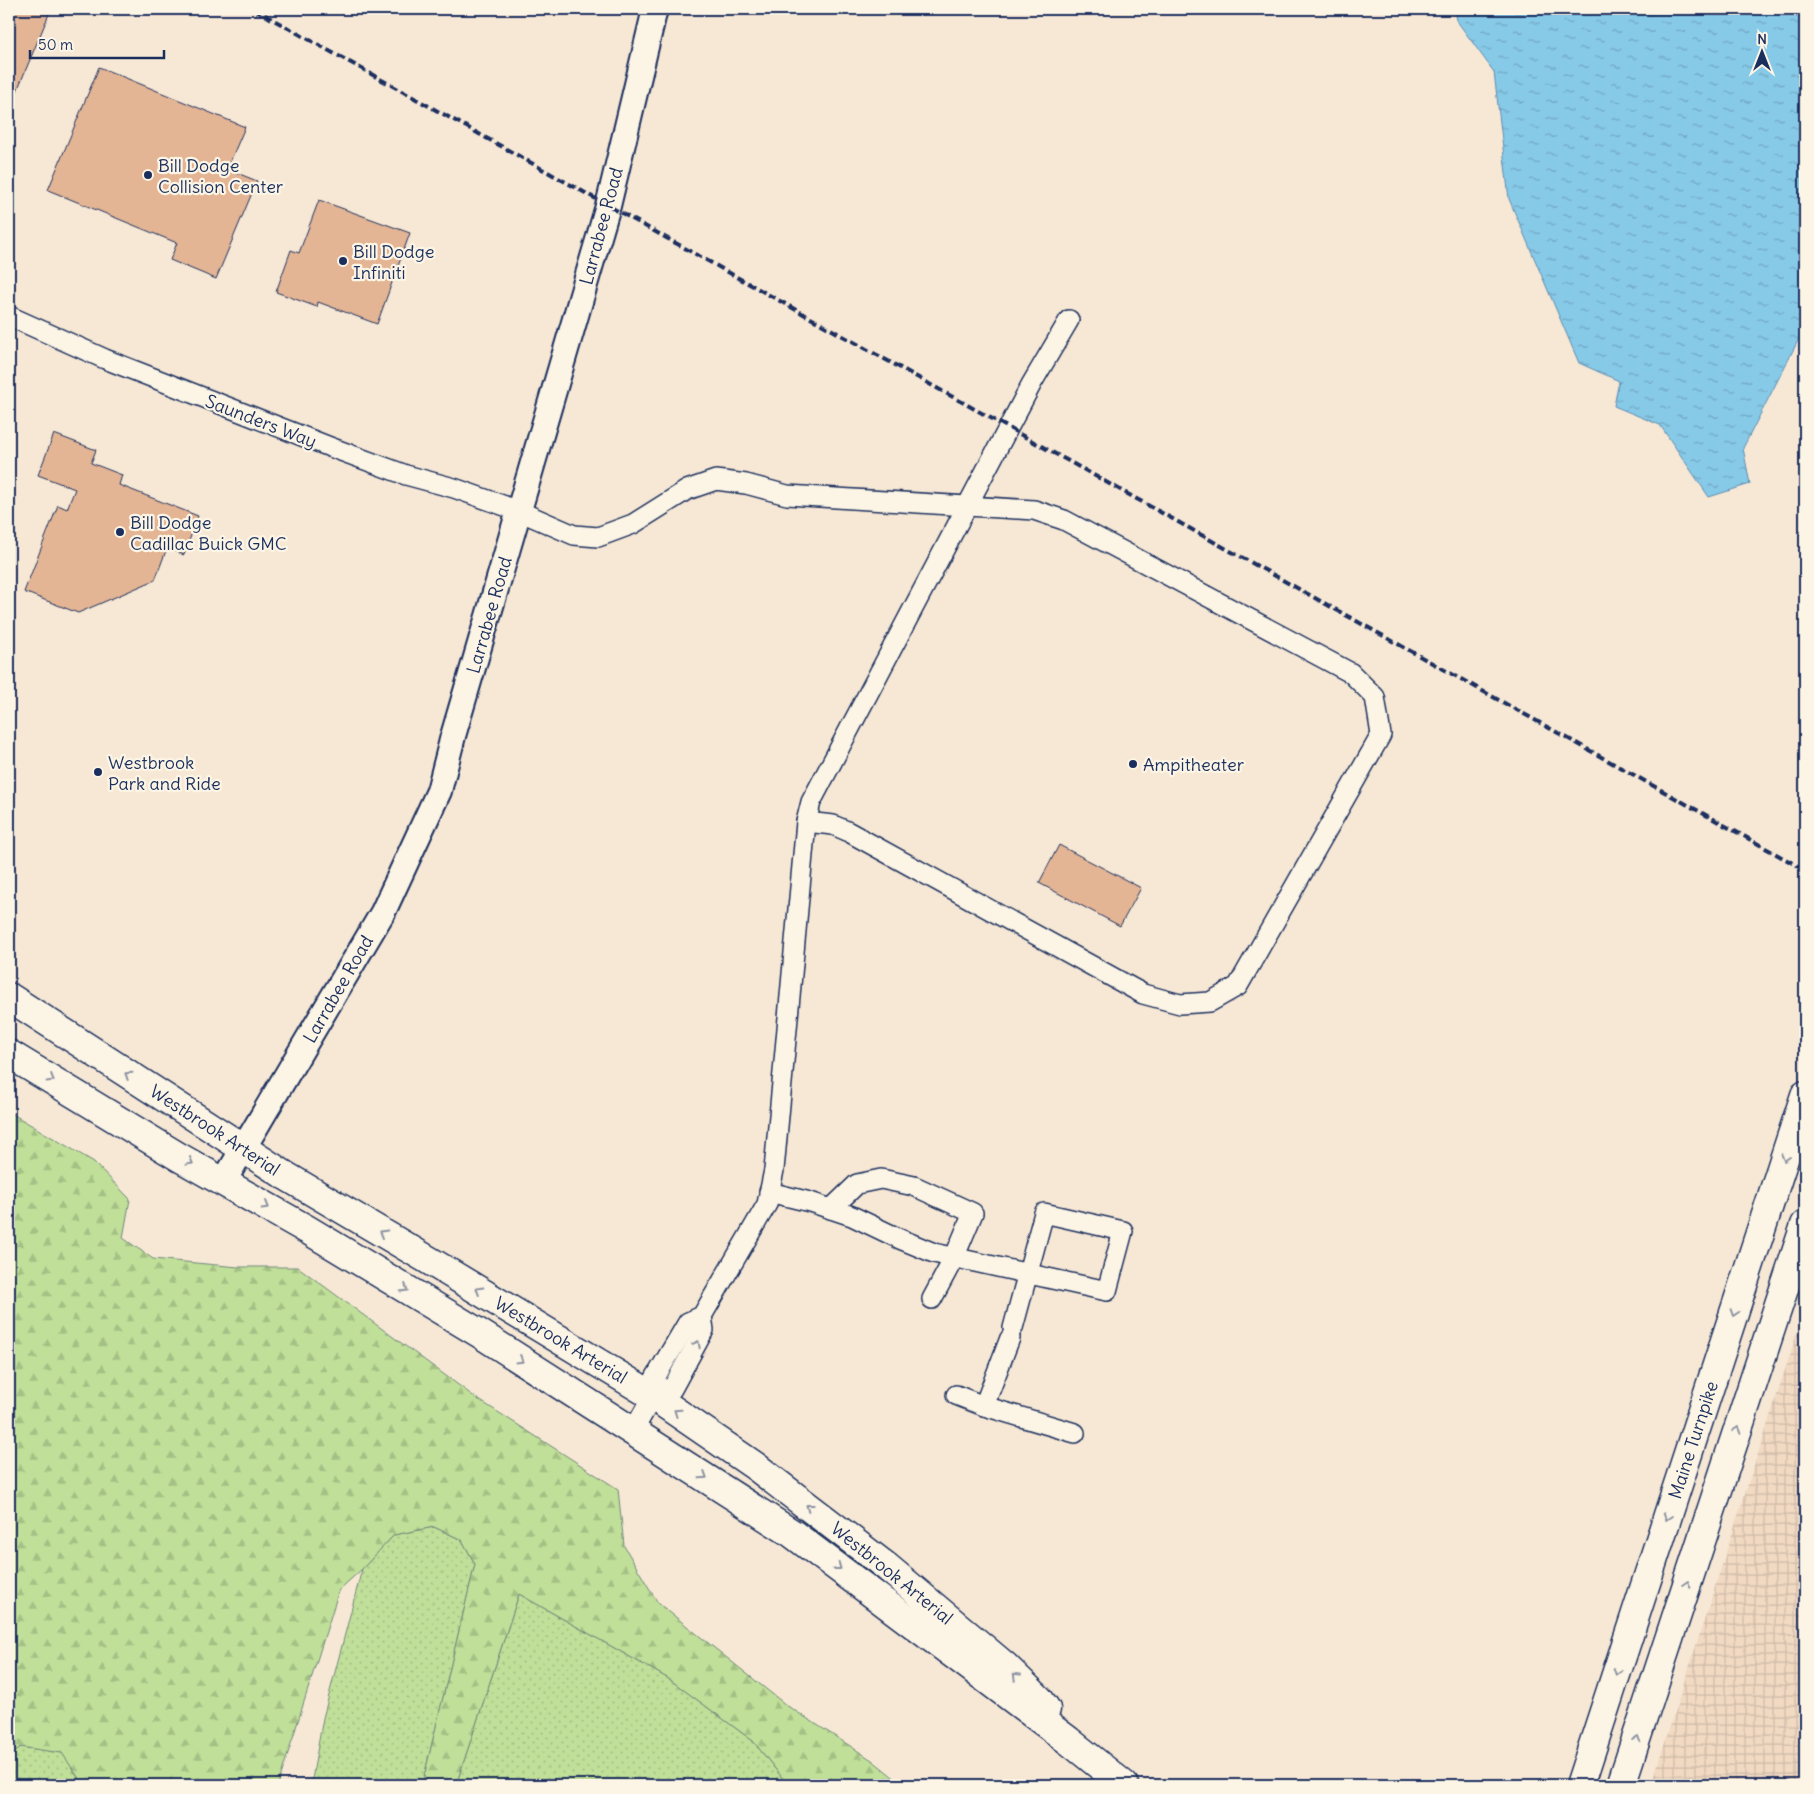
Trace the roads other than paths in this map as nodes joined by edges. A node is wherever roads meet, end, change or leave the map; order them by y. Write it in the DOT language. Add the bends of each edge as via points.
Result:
graph roads {
  1 [pos="655,9"];
  2 [pos="9,316"];
  3 [pos="1070,320"];
  4 [pos="966,506"];
  5 [pos="519,511"];
  6 [pos="806,822"];
  7 [pos="9,997"];
  8 [pos="9,1054"];
  9 [pos="1805,1095"];
  10 [pos="243,1148"];
  11 [pos="224,1181"];
  12 [pos="769,1192"];
  13 [pos="831,1209"];
  14 [pos="1805,1225"];
  15 [pos="954,1258"];
  16 [pos="1028,1274"];
  17 [pos="932,1299"];
  18 [pos="656,1393"];
  19 [pos="956,1395"];
  20 [pos="984,1406"];
  21 [pos="633,1431"];
  22 [pos="1075,1433"];
  23 [pos="1069,1741"];
  24 [pos="1124,1785"];
  25 [pos="1580,1785"];
  26 [pos="1622,1785"];
  1 -- 5 [label="main road, Larrabee Road" via="608,206"];
  2 -- 5 [label="lane, Saunders Way" via="105,359 330,447"];
  3 -- 4 [label="lane"];
  4 -- 5 [label="lane, Saunders Way" via="786,495 716,480 687,490 633,524 598,537 574,535"];
  4 -- 6 [label="lane" via="811,802"];
  4 -- 6 [label="lane, Saunders Way" via="1034,510 1064,520 1351,673 1375,697 1381,735 1238,986 1210,1002 1180,1004 1143,994 846,831"];
  5 -- 10 [label="main road, Larrabee Road" via="439,791 383,912"];
  6 -- 12 [label="lane" via="774,1170"];
  10 -- 7 [label="highway, Westbrook Arterial, one-way"];
  8 -- 11 [label="highway, Westbrook Arterial, one-way"];
  9 -- 25 [label="highway, Maine Turnpike, one-way"];
  10 -- 11 [label="main road, Larrabee Road"];
  18 -- 10 [label="highway, Westbrook Arterial, one-way"];
  11 -- 21 [label="highway, Westbrook Arterial, one-way" via="470,1328"];
  12 -- 13 [label="lane"];
  12 -- 18 [label="lane" via="767,1204 702,1316 704,1330 672,1389"];
  13 -- 15 [label="lane" via="900,1240"];
  13 -- 15 [label="lane" via="857,1184 881,1179 914,1186 973,1213"];
  26 -- 14 [label="highway, one-way"];
  15 -- 16 [label="lane"];
  15 -- 17 [label="lane"];
  16 -- 16 [label="lane" via="1106,1291 1123,1230 1044,1213"];
  16 -- 20 [label="lane" via="1012,1333"];
  18 -- 21 [label="lane"];
  23 -- 18 [label="highway, Westbrook Arterial, one-way" via="1039,1699 1012,1672 887,1567"];
  19 -- 20 [label="lane"];
  20 -- 22 [label="lane"];
  21 -- 23 [label="highway, Westbrook Arterial, one-way" via="793,1534"];
  23 -- 24 [label="highway, Westbrook Arterial"];
}
